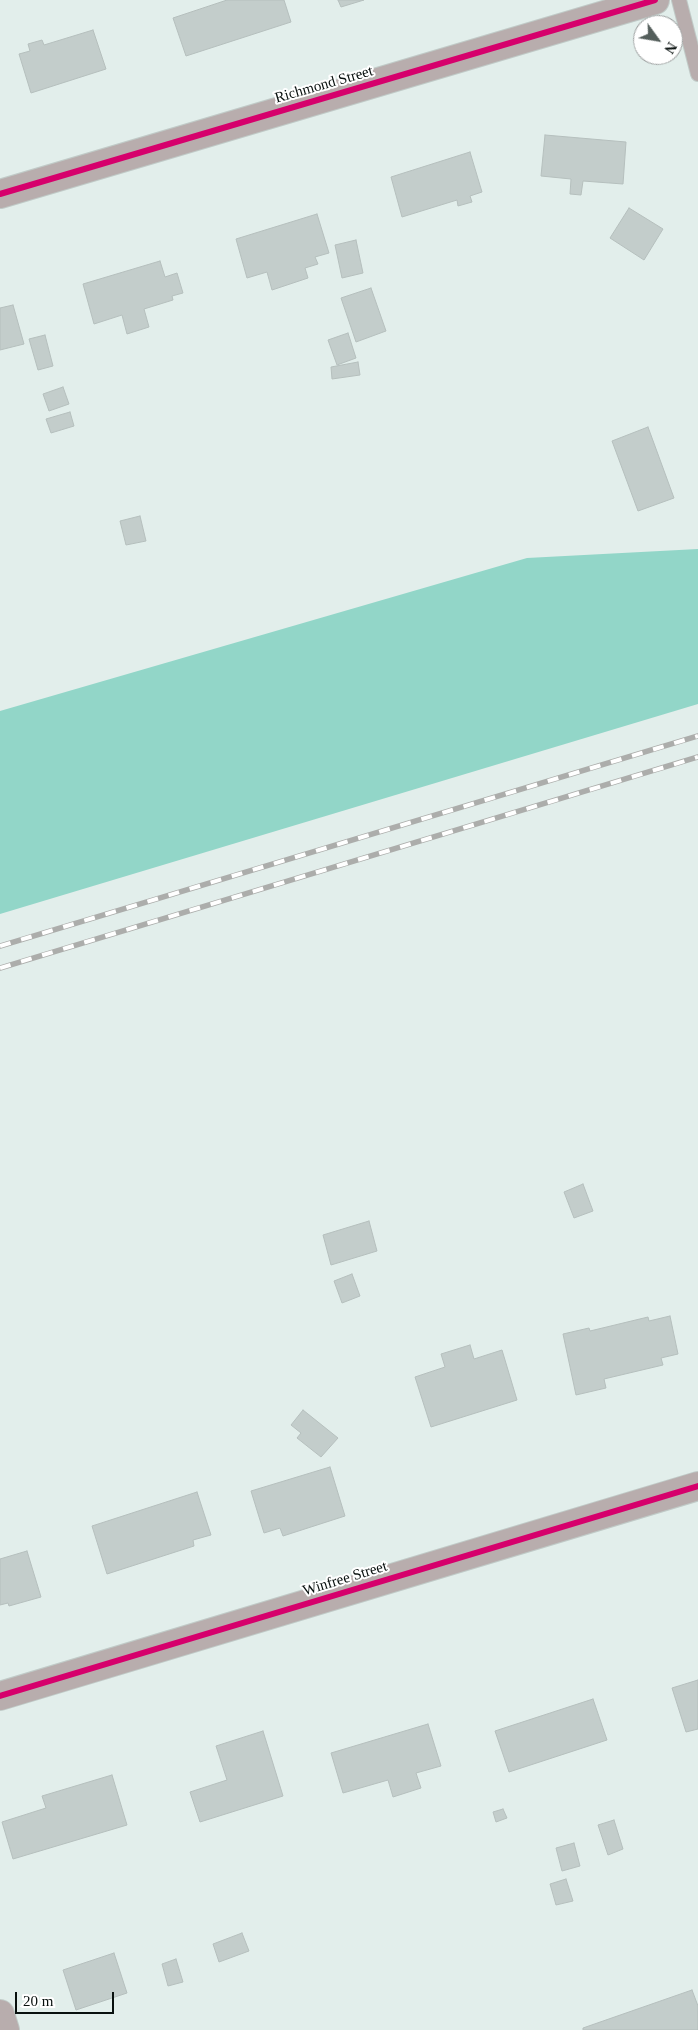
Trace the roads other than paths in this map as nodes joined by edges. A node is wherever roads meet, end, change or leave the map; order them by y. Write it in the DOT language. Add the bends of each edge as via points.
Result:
graph roads {
  1 [pos="655,0"];
  2 [pos="679,0"];
  3 [pos="698,74"];
  4 [pos="0,194"];
  5 [pos="698,1486"];
  6 [pos="0,1696"];
  7 [pos="0,2014"];
  8 [pos="5,2030"];
  1 -- 4 [label="street, Richmond Street"];
  2 -- 3 [label="lane"];
  5 -- 6 [label="street, Winfree Street"];
  7 -- 8 [label="street"];
}
